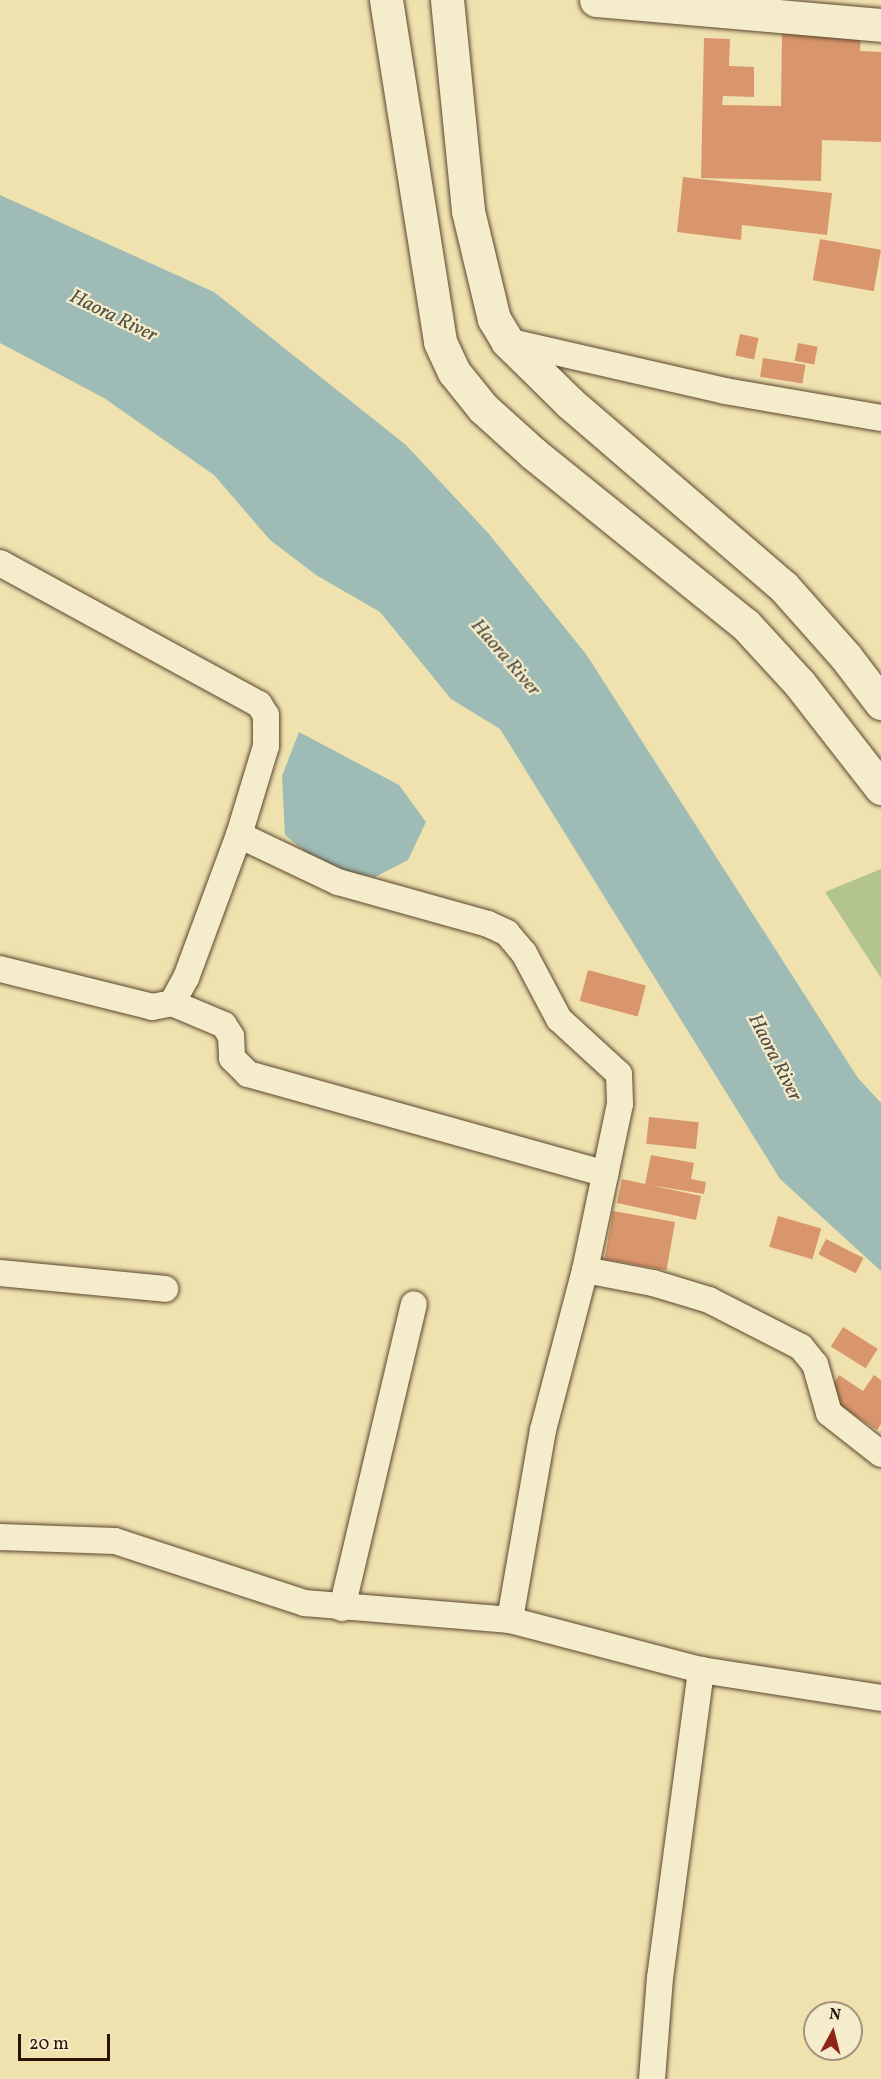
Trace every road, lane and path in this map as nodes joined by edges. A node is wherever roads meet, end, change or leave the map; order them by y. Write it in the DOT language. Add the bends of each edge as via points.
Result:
graph roads {
  1 [pos="386,0"];
  2 [pos="447,0"];
  3 [pos="596,0"];
  4 [pos="881,25"];
  5 [pos="507,341"];
  6 [pos="881,418"];
  7 [pos="0,563"];
  8 [pos="881,703"];
  9 [pos="881,788"];
  10 [pos="239,835"];
  11 [pos="0,969"];
  12 [pos="172,1004"];
  13 [pos="605,1174"];
  14 [pos="585,1270"];
  15 [pos="0,1273"];
  16 [pos="165,1289"];
  17 [pos="414,1304"];
  18 [pos="881,1454"];
  19 [pos="0,1537"];
  20 [pos="342,1608"];
  21 [pos="510,1620"];
  22 [pos="701,1670"];
  23 [pos="881,1698"];
  24 [pos="652,2079"];
  1 -- 9 [label="street" via="440,342 454,372 483,408 534,454 745,624 800,684"];
  2 -- 5 [label="street" via="468,211 494,319"];
  3 -- 4 [label="street"];
  5 -- 6 [label="street" via="746,395"];
  5 -- 8 [label="street" via="570,403 783,586"];
  7 -- 10 [label="street" via="259,704 268,721 266,746"];
  10 -- 12 [label="street" via="186,978"];
  10 -- 13 [label="street" via="338,882 488,924 507,933 524,953 559,1019 619,1074 620,1104"];
  11 -- 12 [label="street" via="152,1007"];
  12 -- 13 [label="street" via="224,1025 231,1036 232,1058 248,1074"];
  13 -- 14 [label="street"];
  14 -- 18 [label="street" via="653,1283 709,1300 801,1347 815,1364 829,1413"];
  14 -- 21 [label="street" via="543,1430"];
  15 -- 16 [label="street"];
  17 -- 20 [label="street"];
  19 -- 20 [label="street" via="115,1540 305,1603"];
  20 -- 21 [label="street"];
  21 -- 22 [label="street"];
  22 -- 23 [label="street"];
  22 -- 24 [label="street" via="660,1978"];
}
